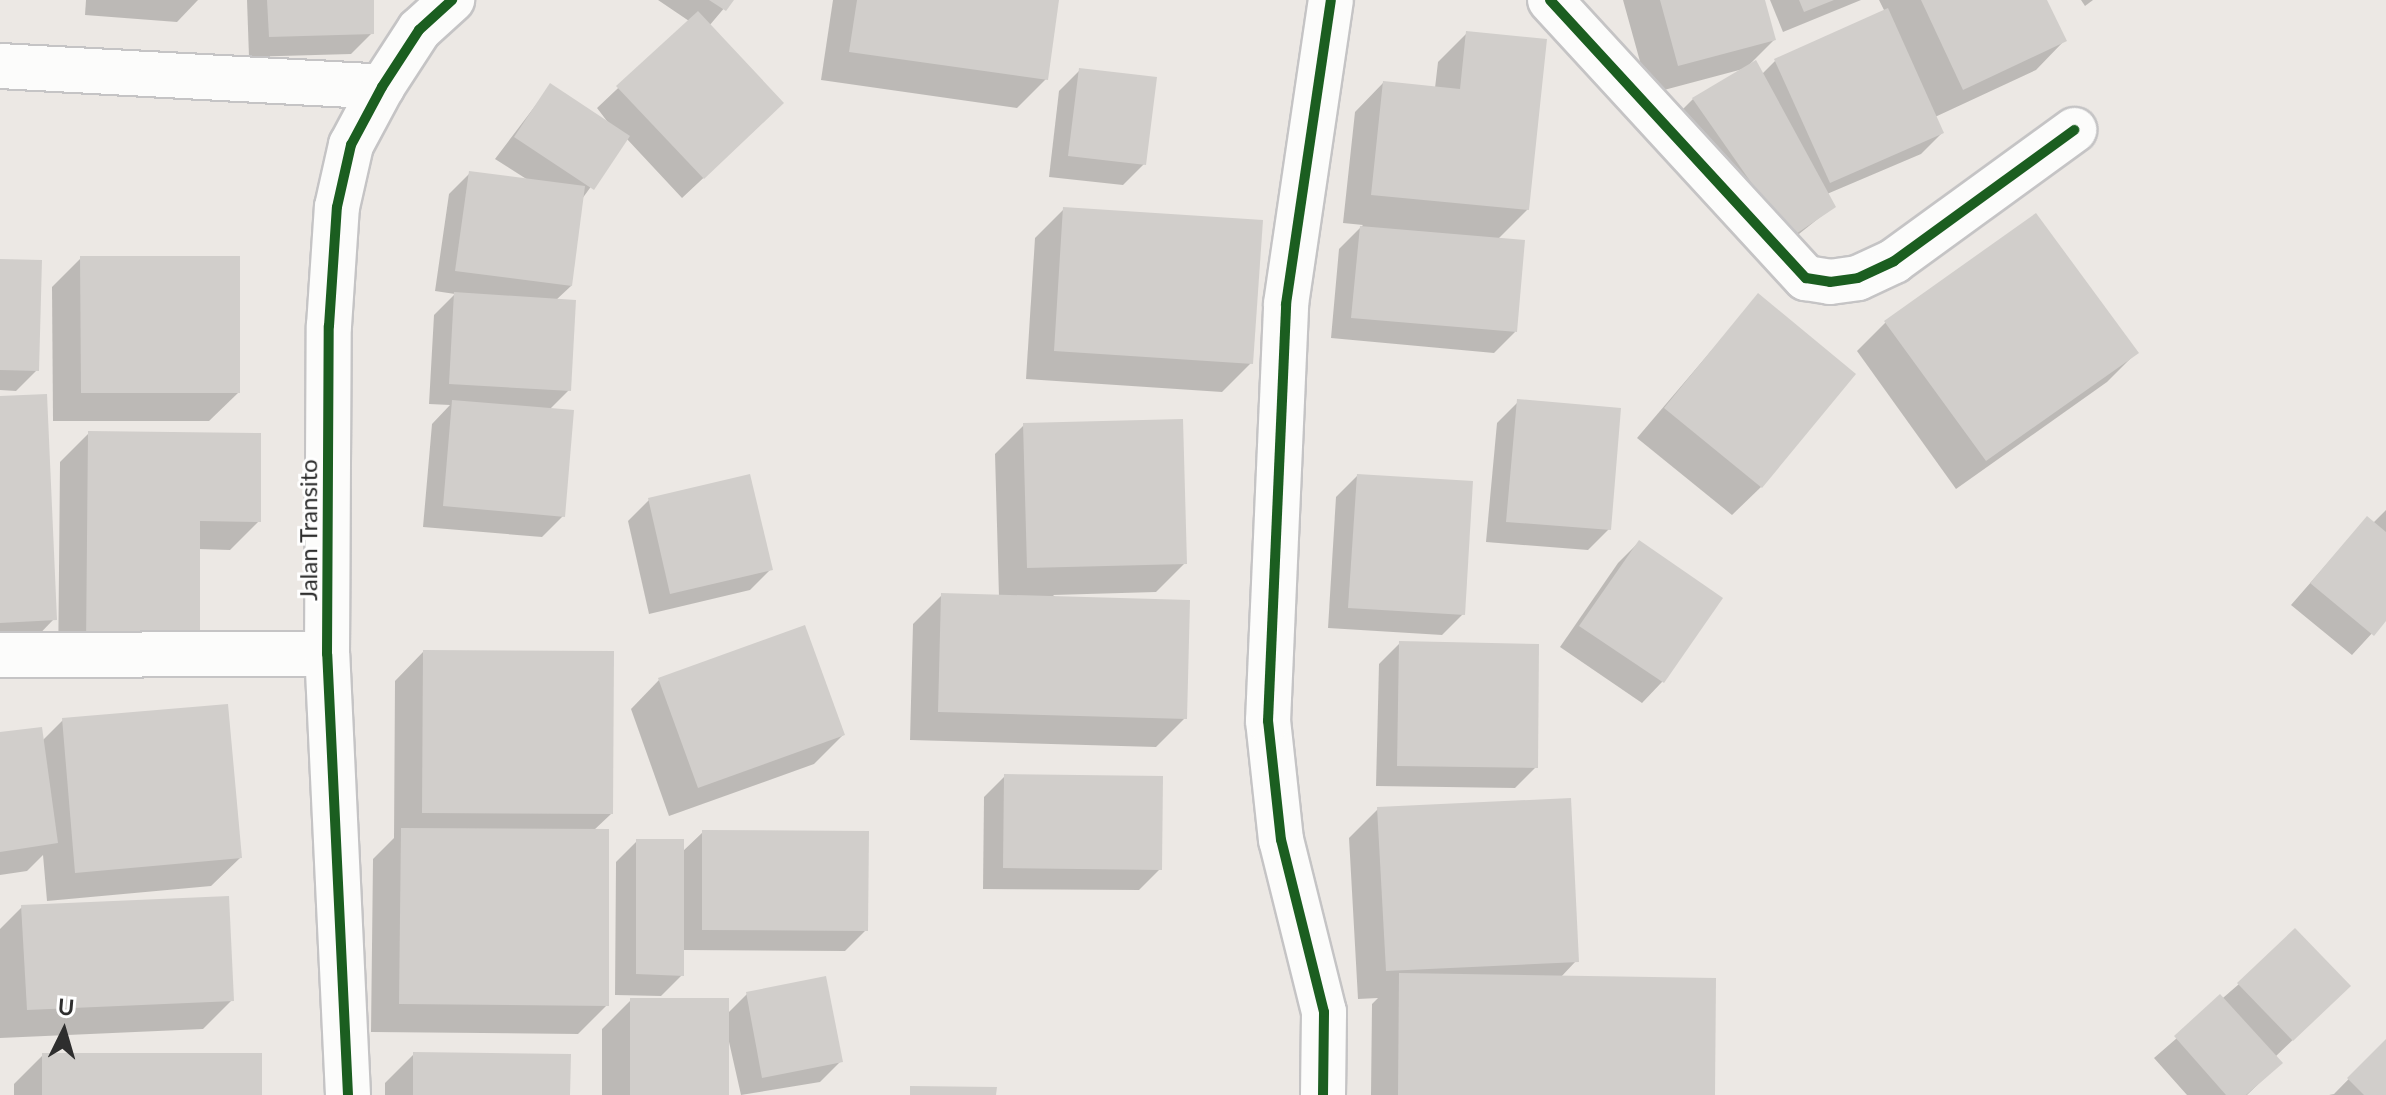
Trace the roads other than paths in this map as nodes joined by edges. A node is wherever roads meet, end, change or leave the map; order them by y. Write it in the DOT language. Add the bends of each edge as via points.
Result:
graph roads {
  1 [pos="452,0"];
  2 [pos="1331,0"];
  3 [pos="1550,0"];
  4 [pos="0,66"];
  5 [pos="382,87"];
  6 [pos="2074,130"];
  7 [pos="327,654"];
  8 [pos="0,655"];
  9 [pos="348,1095"];
  10 [pos="1323,1095"];
  1 -- 5 [label="street, Jalan Transito" via="419,30"];
  2 -- 10 [label="street" via="1286,304 1268,721 1281,840 1324,1012"];
  3 -- 6 [label="street" via="1806,278 1858,278 1894,261"];
  4 -- 5 [label="street"];
  5 -- 7 [label="street, Jalan Transito" via="351,145 337,207 329,326"];
  7 -- 8 [label="street"];
  7 -- 9 [label="street, Jalan Transito"];
}
